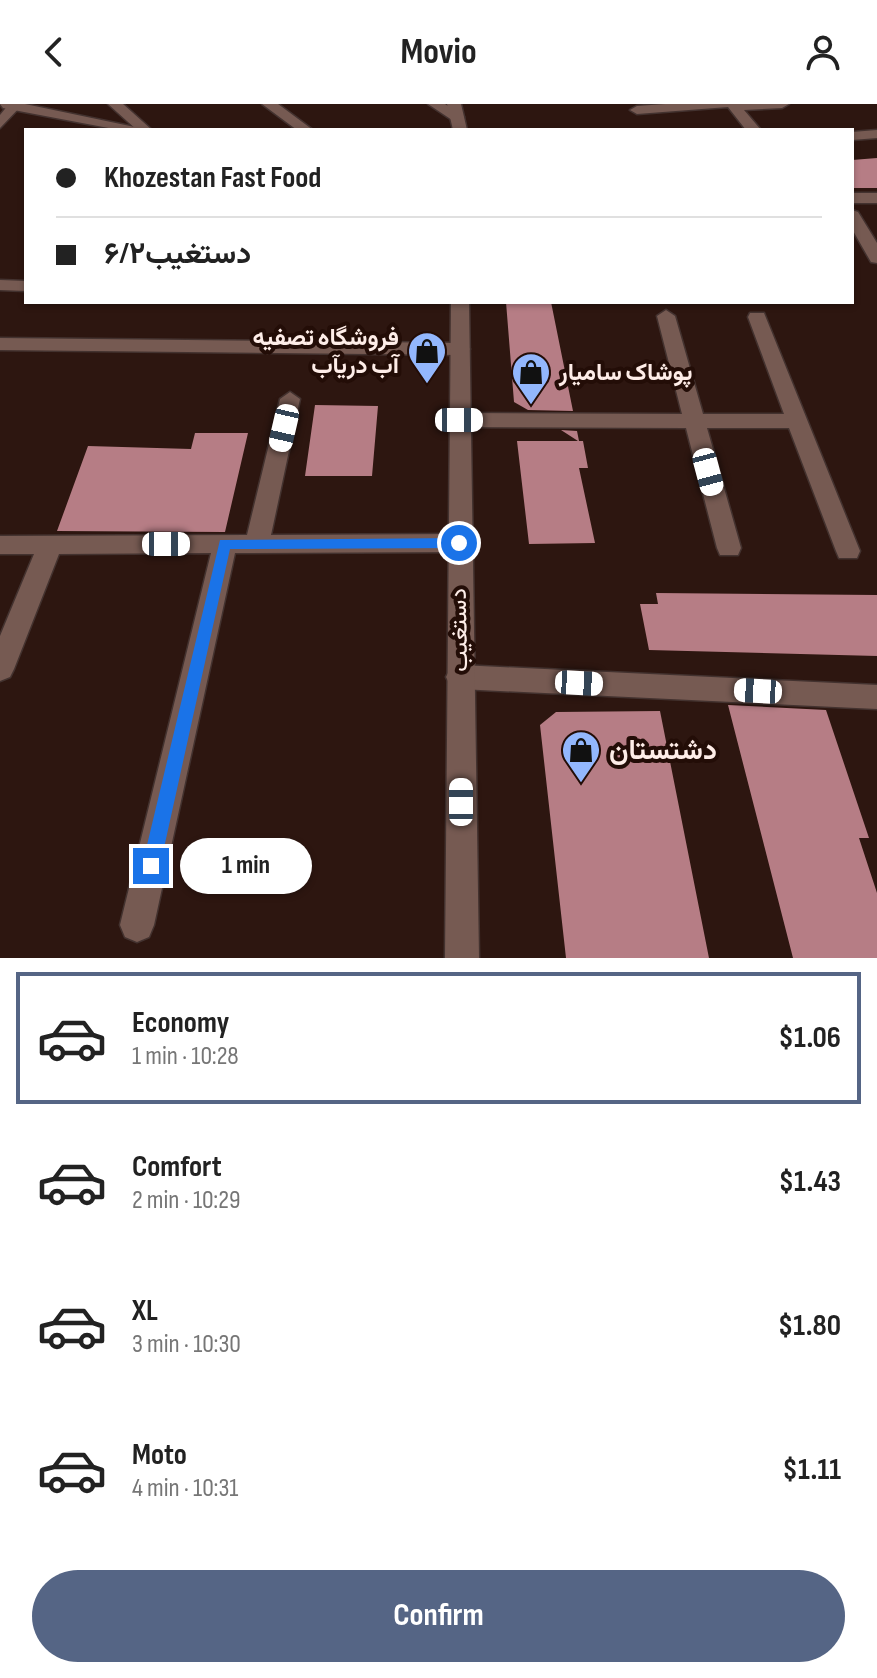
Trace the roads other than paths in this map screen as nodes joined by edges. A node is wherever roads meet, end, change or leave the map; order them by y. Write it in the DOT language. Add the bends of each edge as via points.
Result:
graph roads {
  1 [pos="115,104"];
  2 [pos="269,104"];
  3 [pos="435,104"];
  4 [pos="782,104"];
  5 [pos="9,105"];
  6 [pos="731,105"];
  7 [pos="637,110"];
  8 [pos="457,117"];
  9 [pos="0,124"];
  10 [pos="120,128"];
  11 [pos="142,128"];
  12 [pos="303,128"];
  13 [pos="752,128"];
  14 [pos="876,134"];
  15 [pos="854,136"];
  16 [pos="854,198"];
  17 [pos="877,198"];
  18 [pos="854,218"];
  19 [pos="877,258"];
  20 [pos="24,284"];
  21 [pos="0,285"];
  22 [pos="460,304"];
  23 [pos="666,316"];
  24 [pos="757,317"];
  25 [pos="0,344"];
  26 [pos="460,349"];
  27 [pos="290,399"];
  28 [pos="459,420"];
  29 [pos="694,420"];
  30 [pos="797,421"];
  31 [pos="459,543"];
  32 [pos="225,544"];
  33 [pos="257,544"];
  34 [pos="0,545"];
  35 [pos="50,545"];
  36 [pos="729,548"];
  37 [pos="848,551"];
  38 [pos="0,669"];
  39 [pos="460,677"];
  40 [pos="877,697"];
  41 [pos="137,925"];
  42 [pos="462,958"];
  1 -- 11 [label="street"];
  2 -- 12 [label="street"];
  3 -- 8 [label="street"];
  4 -- 6 [label="street"];
  5 -- 9 [label="street"];
  5 -- 10 [label="street"];
  6 -- 7 [label="street"];
  6 -- 13 [label="street"];
  14 -- 15 [label="street"];
  16 -- 17 [label="street"];
  18 -- 19 [label="street"];
  20 -- 21 [label="street"];
  22 -- 26 [label="street, دستغیب"];
  23 -- 29 [label="street"];
  24 -- 30 [label="street"];
  25 -- 26 [label="street"];
  26 -- 28 [label="street, دستغیب"];
  27 -- 33 [label="street"];
  28 -- 29 [label="street"];
  28 -- 31 [label="street, دستغیب"];
  29 -- 30 [label="street"];
  29 -- 36 [label="street"];
  30 -- 37 [label="street"];
  31 -- 33 [label="street"];
  31 -- 39 [label="street, دستغیب"];
  32 -- 33 [label="street"];
  32 -- 35 [label="street"];
  32 -- 41 [label="street"];
  34 -- 35 [label="street"];
  35 -- 38 [label="street"];
  39 -- 40 [label="street"];
  39 -- 42 [label="street, دستغیب"];
}
